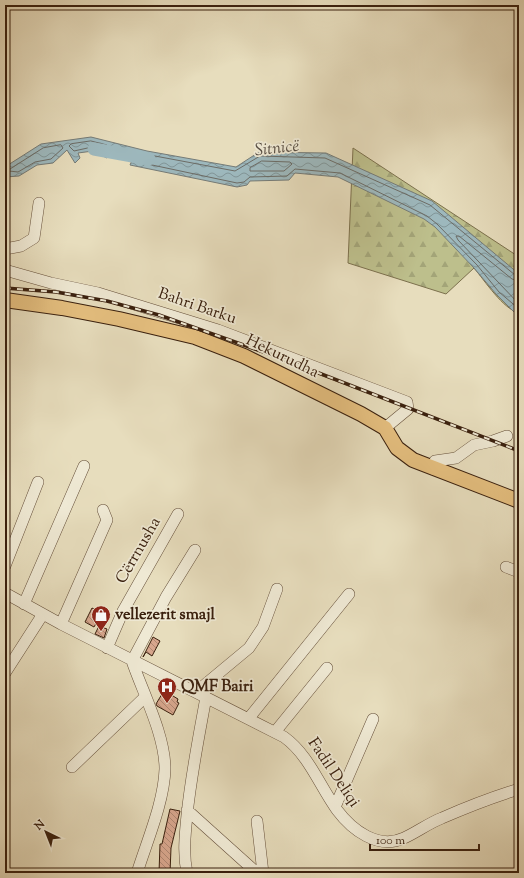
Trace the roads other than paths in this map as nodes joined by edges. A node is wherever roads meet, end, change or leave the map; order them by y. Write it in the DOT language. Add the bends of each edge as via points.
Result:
graph roads {
  1 [pos="39,203"];
  2 [pos="5,249"];
  3 [pos="5,270"];
  4 [pos="5,300"];
  5 [pos="385,428"];
  6 [pos="508,436"];
  7 [pos="84,466"];
  8 [pos="433,469"];
  9 [pos="38,482"];
  10 [pos="519,501"];
  11 [pos="103,510"];
  12 [pos="178,514"];
  13 [pos="195,550"];
  14 [pos="5,566"];
  15 [pos="506,567"];
  16 [pos="519,572"];
  17 [pos="276,589"];
  18 [pos="5,593"];
  19 [pos="349,594"];
  20 [pos="24,604"];
  21 [pos="43,614"];
  22 [pos="61,624"];
  23 [pos="107,648"];
  24 [pos="132,661"];
  25 [pos="327,668"];
  26 [pos="5,673"];
  27 [pos="201,695"];
  28 [pos="145,697"];
  29 [pos="249,718"];
  30 [pos="373,719"];
  31 [pos="274,732"];
  32 [pos="72,767"];
  33 [pos="519,789"];
  34 [pos="335,807"];
  35 [pos="187,810"];
  36 [pos="258,820"];
  37 [pos="137,873"];
  38 [pos="187,873"];
  39 [pos="257,873"];
  40 [pos="263,873"];
  1 -- 2 [label="street" via="34,238 21,246"];
  3 -- 5 [label="street, Bahri Barku" via="113,297 218,330 407,402 408,409"];
  4 -- 5 [label="main road, Hekurudha" via="119,319 195,337 244,356"];
  5 -- 8 [label="main road, Hekurudha" via="397,448 412,460"];
  6 -- 8 [label="street" via="494,442 474,445 456,458 435,462"];
  7 -- 20 [label="street"];
  8 -- 10 [label="main road, Hekurudha"];
  9 -- 14 [label="street"];
  11 -- 22 [label="street" via="107,520"];
  12 -- 23 [label="street, Cërrnusha" via="122,611"];
  13 -- 24 [label="street" via="166,597"];
  15 -- 16 [label="street"];
  17 -- 27 [label="street" via="263,627 249,648"];
  18 -- 20 [label="street, Fadil Deliqi"];
  19 -- 29 [label="street"];
  20 -- 21 [label="street, Fadil Deliqi"];
  21 -- 22 [label="street, Fadil Deliqi"];
  21 -- 26 [label="street"];
  22 -- 23 [label="street, Fadil Deliqi"];
  23 -- 24 [label="street, Fadil Deliqi"];
  24 -- 27 [label="street, Fadil Deliqi"];
  24 -- 28 [label="street"];
  25 -- 31 [label="street"];
  27 -- 29 [label="street, Fadil Deliqi"];
  27 -- 35 [label="street"];
  28 -- 32 [label="street"];
  28 -- 37 [label="street" via="158,732 165,768 160,799"];
  29 -- 31 [label="street, Fadil Deliqi"];
  30 -- 34 [label="street"];
  31 -- 34 [label="street, Fadil Deliqi" via="296,746"];
  33 -- 34 [label="street, Fadil Deliqi" via="441,818 403,839 393,840 380,841 356,830"];
  35 -- 38 [label="street" via="184,846"];
  35 -- 39 [label="street"];
  36 -- 40 [label="street"];
}
